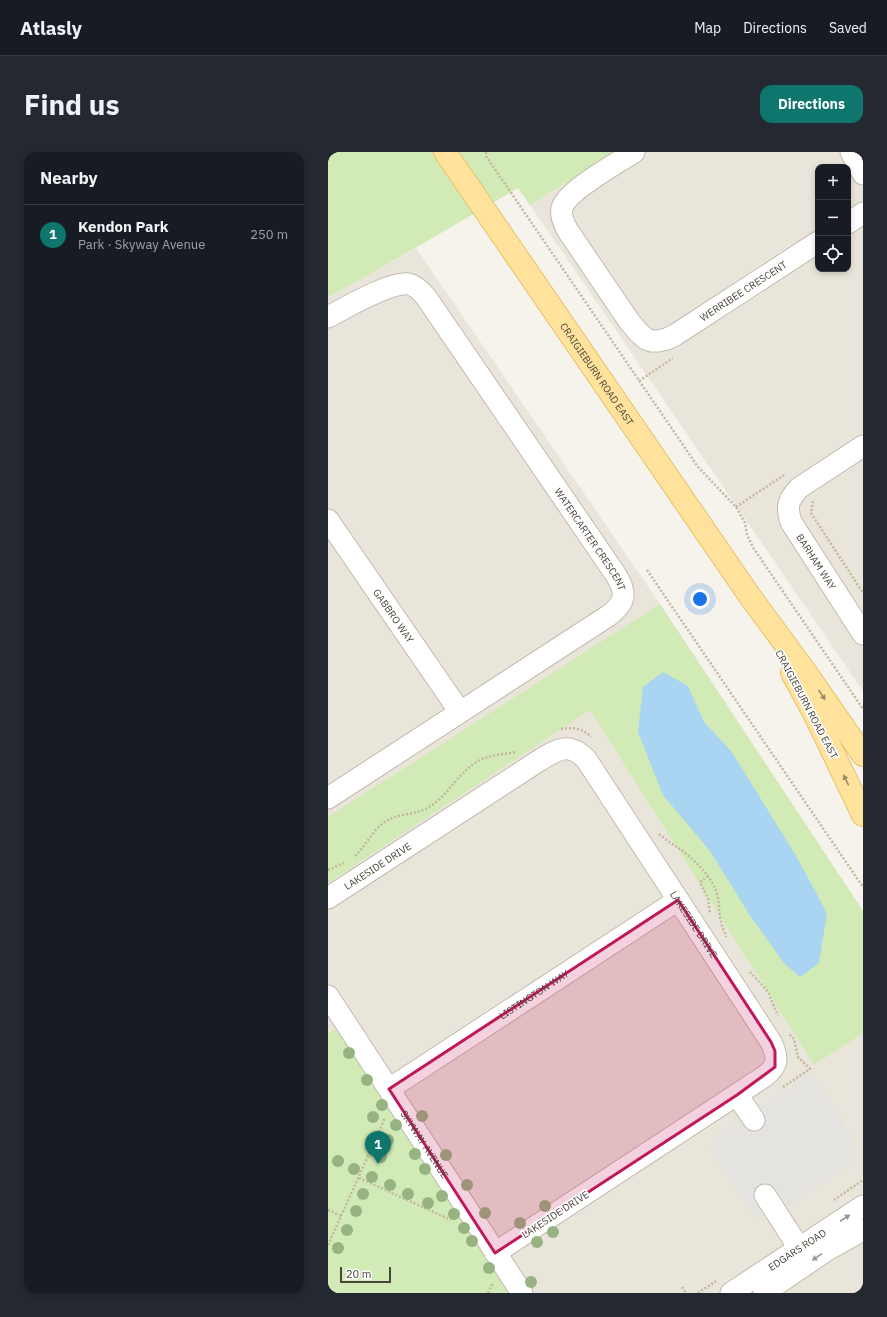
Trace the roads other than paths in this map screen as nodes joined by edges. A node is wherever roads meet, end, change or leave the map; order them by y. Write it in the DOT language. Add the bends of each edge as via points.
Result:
graph roads {
  1 [pos="445,152"];
  2 [pos="634,152"];
  3 [pos="851,152"];
  4 [pos="863,174"];
  5 [pos="863,213"];
  6 [pos="851,221"];
  7 [pos="815,244"];
  8 [pos="328,317"];
  9 [pos="863,446"];
  10 [pos="328,520"];
  11 [pos="749,596"];
  12 [pos="863,634"];
  13 [pos="460,712"];
  14 [pos="863,755"];
  15 [pos="328,798"];
  16 [pos="863,815"];
  17 [pos="328,898"];
  18 [pos="678,900"];
  19 [pos="331,1008"];
  20 [pos="389,1089"];
  21 [pos="737,1095"];
  22 [pos="754,1120"];
  23 [pos="765,1195"];
  24 [pos="863,1206"];
  25 [pos="863,1230"];
  26 [pos="799,1248"];
  27 [pos="495,1253"];
  28 [pos="522,1293"];
  29 [pos="730,1293"];
  30 [pos="764,1293"];
  1 -- 11 [label="main road, CRAIGIEBURN ROAD EAST"];
  2 -- 7 [label="street, WERRIBEE CRESCENT" via="570,196 561,214 568,231 629,321 646,339 658,342 667,339"];
  3 -- 4 [label="street"];
  5 -- 6 [label="street"];
  8 -- 13 [label="street, WATERCARTER CRESCENT" via="397,285 410,284 418,288 623,589 622,600 613,612"];
  9 -- 12 [label="street, BARHAM WAY" via="806,494 791,496 788,505 791,522"];
  10 -- 13 [label="street, GABBRO WAY"];
  11 -- 14 [label="main road, CRAIGIEBURN ROAD EAST, one-way"];
  16 -- 11 [label="main road, CRAIGIEBURN ROAD EAST, one-way" via="814,713"];
  13 -- 15 [label="street, WATERCARTER CRESCENT"];
  17 -- 18 [label="street, LAKESIDE DRIVE" via="554,751 568,748 580,752 586,759"];
  18 -- 20 [label="street, LISTINGTON WAY"];
  18 -- 21 [label="street, LAKESIDE DRIVE" via="775,1051 775,1067 772,1071"];
  19 -- 20 [label="street, SKYWAY AVENUE"];
  20 -- 27 [label="street, SKYWAY AVENUE"];
  21 -- 22 [label="street"];
  21 -- 27 [label="street, LAKESIDE DRIVE"];
  23 -- 26 [label="street"];
  26 -- 24 [label="street, EDGARS ROAD, one-way"];
  25 -- 30 [label="street, EDGARS ROAD, one-way"];
  26 -- 29 [label="street, EDGARS ROAD"];
  27 -- 28 [label="street, SKYWAY AVENUE"];
}
